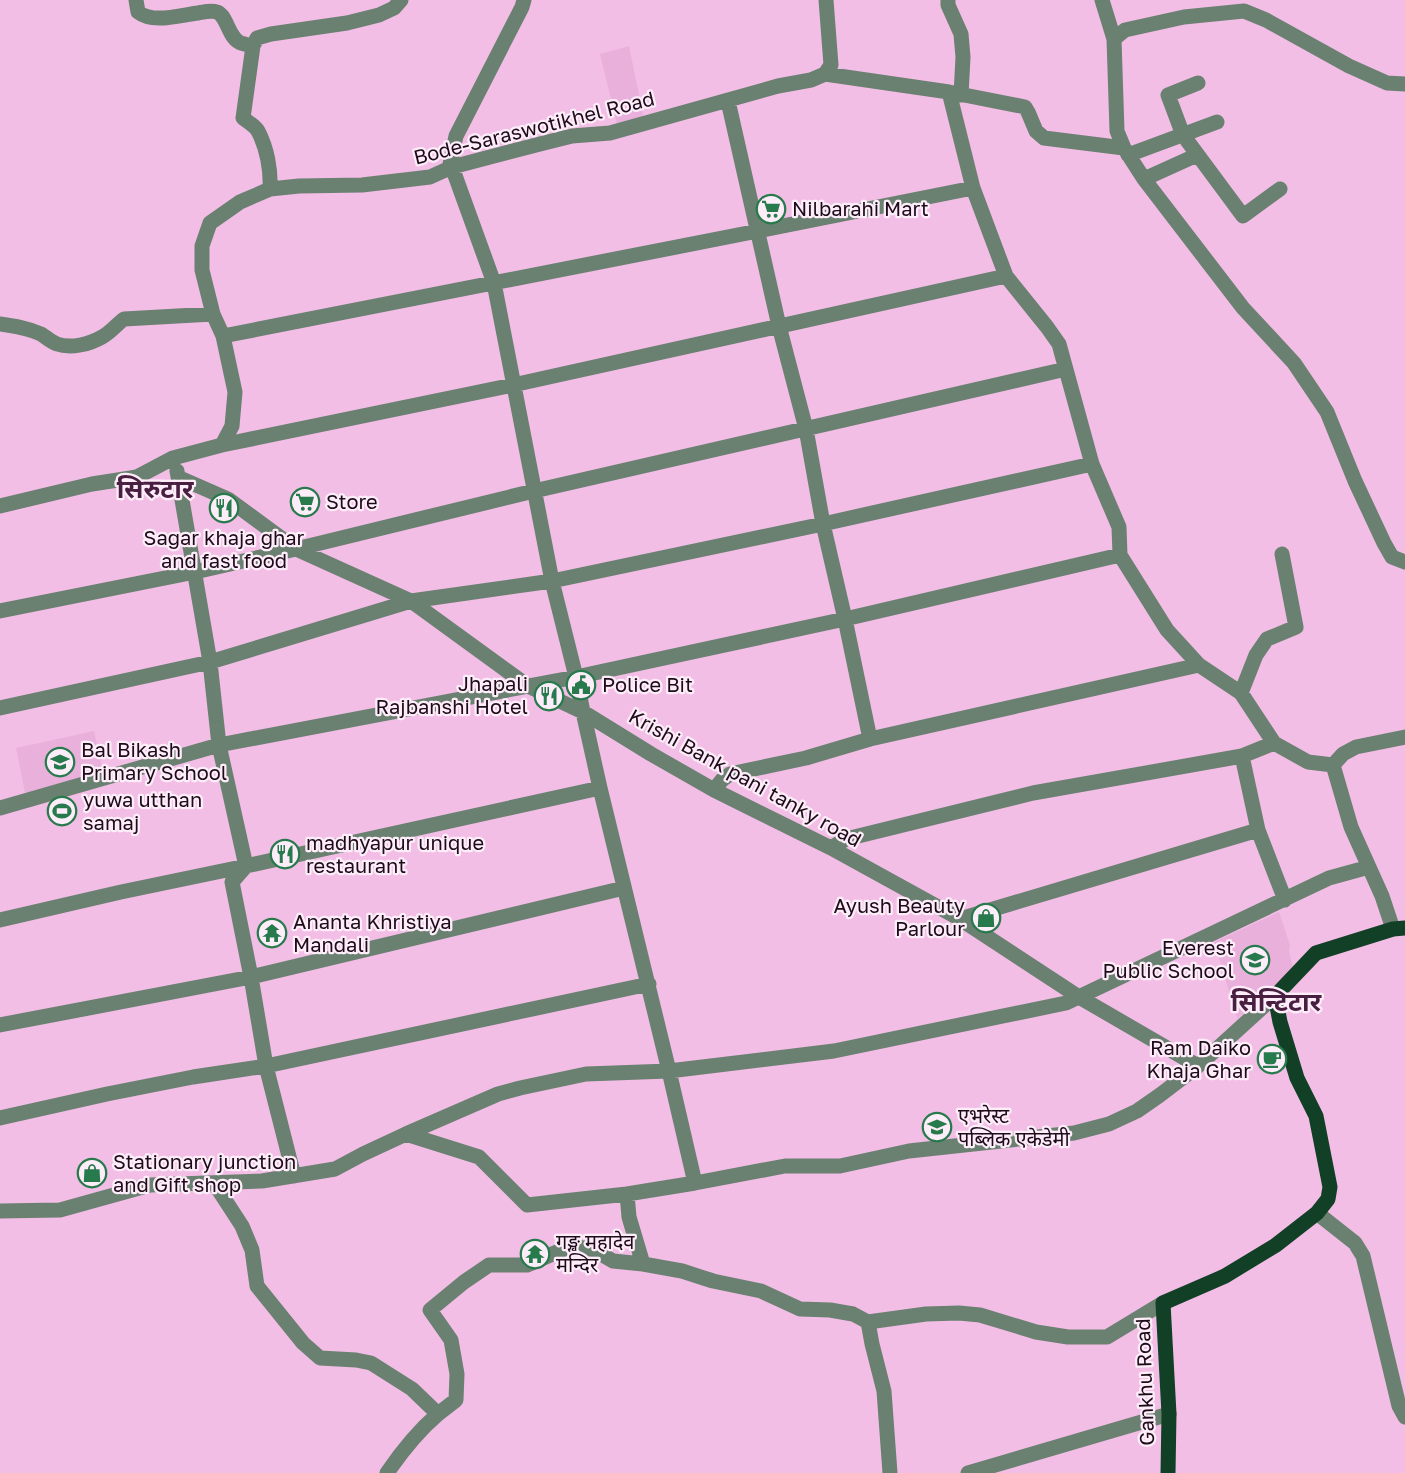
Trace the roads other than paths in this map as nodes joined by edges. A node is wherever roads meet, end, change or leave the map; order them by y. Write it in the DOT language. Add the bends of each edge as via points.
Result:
graph roads {
  1 [pos="136,0"];
  2 [pos="401,0"];
  3 [pos="524,0"];
  4 [pos="826,0"];
  5 [pos="948,0"];
  6 [pos="1102,0"];
  7 [pos="1114,39"];
  8 [pos="253,46"];
  9 [pos="825,74"];
  10 [pos="1198,83"];
  11 [pos="1405,84"];
  12 [pos="955,94"];
  13 [pos="728,100"];
  14 [pos="1217,122"];
  15 [pos="1182,135"];
  16 [pos="1126,152"];
  17 [pos="1197,155"];
  18 [pos="451,168"];
  19 [pos="1144,179"];
  20 [pos="973,188"];
  21 [pos="270,189"];
  22 [pos="1280,189"];
  23 [pos="758,231"];
  24 [pos="1006,276"];
  25 [pos="494,282"];
  26 [pos="213,314"];
  27 [pos="0,324"];
  28 [pos="779,326"];
  29 [pos="223,336"];
  30 [pos="1066,369"];
  31 [pos="513,385"];
  32 [pos="806,429"];
  33 [pos="222,445"];
  34 [pos="173,458"];
  35 [pos="1092,464"];
  36 [pos="180,478"];
  37 [pos="534,491"];
  38 [pos="0,506"];
  39 [pos="823,524"];
  40 [pos="296,549"];
  41 [pos="1282,554"];
  42 [pos="1120,555"];
  43 [pos="1405,562"];
  44 [pos="195,572"];
  45 [pos="552,581"];
  46 [pos="411,601"];
  47 [pos="0,611"];
  48 [pos="845,619"];
  49 [pos="210,662"];
  50 [pos="1199,665"];
  51 [pos="576,677"];
  52 [pos="528,686"];
  53 [pos="1241,693"];
  54 [pos="0,708"];
  55 [pos="583,712"];
  56 [pos="1405,737"];
  57 [pos="870,739"];
  58 [pos="1274,743"];
  59 [pos="219,745"];
  60 [pos="1242,756"];
  61 [pos="1333,765"];
  62 [pos="600,788"];
  63 [pos="714,790"];
  64 [pos="0,808"];
  65 [pos="1258,830"];
  66 [pos="831,848"];
  67 [pos="246,866"];
  68 [pos="1369,867"];
  69 [pos="624,888"];
  70 [pos="1285,900"];
  71 [pos="960,919"];
  72 [pos="0,920"];
  73 [pos="1399,928"];
  74 [pos="251,976"];
  75 [pos="649,984"];
  76 [pos="1275,996"];
  77 [pos="1079,997"];
  78 [pos="0,1025"];
  79 [pos="266,1066"];
  80 [pos="1198,1066"];
  81 [pos="669,1071"];
  82 [pos="0,1118"];
  83 [pos="406,1134"];
  84 [pos="294,1176"];
  85 [pos="214,1183"];
  86 [pos="695,1183"];
  87 [pos="627,1194"];
  88 [pos="0,1211"];
  89 [pos="1317,1214"];
  90 [pos="643,1264"];
  91 [pos="1163,1303"];
  92 [pos="868,1322"];
  93 [pos="438,1414"];
  94 [pos="1169,1414"];
  95 [pos="1405,1417"];
  96 [pos="387,1473"];
  97 [pos="890,1473"];
  98 [pos="968,1473"];
  99 [pos="1168,1473"];
  1 -- 8 [label="street" via="143,16 217,12 238,42"];
  2 -- 8 [label="street" via="379,15 271,34 257,38"];
  3 -- 18 [label="street" via="456,136"];
  4 -- 9 [label="street" via="831,65"];
  5 -- 12 [label="street" via="961,34 963,57"];
  6 -- 7 [label="street"];
  7 -- 11 [label="street" via="1125,30 1184,17 1244,11 1349,66 1387,83"];
  7 -- 16 [label="street" via="1117,131"];
  8 -- 21 [label="street" via="243,118 257,129 271,174"];
  9 -- 12 [label="street"];
  9 -- 13 [label="street, Bode-Saraswotikhel Road"];
  10 -- 15 [label="street" via="1168,94"];
  12 -- 16 [label="street" via="1025,107 1036,131 1044,138"];
  12 -- 20 [label="street"];
  13 -- 18 [label="street, Bode-Saraswotikhel Road" via="610,133 572,136"];
  13 -- 23 [label="street"];
  14 -- 15 [label="street"];
  15 -- 16 [label="street"];
  15 -- 17 [label="street"];
  16 -- 19 [label="street"];
  17 -- 19 [label="street"];
  17 -- 22 [label="street" via="1243,216"];
  18 -- 21 [label="street, Bode-Saraswotikhel Road" via="430,177"];
  18 -- 25 [label="street"];
  19 -- 43 [label="street" via="1243,308 1301,373 1327,412 1384,543 1392,556"];
  20 -- 23 [label="street"];
  20 -- 24 [label="street"];
  21 -- 26 [label="street, Bode-Saraswotikhel Road" via="240,202 210,223 202,246 202,270"];
  23 -- 25 [label="street"];
  23 -- 28 [label="street"];
  24 -- 28 [label="street"];
  24 -- 30 [label="street" via="1059,344"];
  25 -- 29 [label="street"];
  25 -- 31 [label="street"];
  26 -- 27 [label="street" via="124,319 105,336 73,346"];
  26 -- 29 [label="street, Bode-Saraswotikhel Road"];
  28 -- 31 [label="street"];
  28 -- 32 [label="street"];
  29 -- 33 [label="street, Bode-Saraswotikhel Road" via="235,392 232,426"];
  30 -- 32 [label="street"];
  30 -- 35 [label="street"];
  31 -- 33 [label="street"];
  31 -- 37 [label="street"];
  32 -- 37 [label="street"];
  32 -- 39 [label="street"];
  33 -- 34 [label="street"];
  34 -- 36 [label="street"];
  34 -- 38 [label="street" via="137,477"];
  35 -- 39 [label="street"];
  35 -- 42 [label="street" via="1119,527"];
  36 -- 40 [label="street, Krishi Bank pani tanky road" via="228,499"];
  36 -- 44 [label="street"];
  37 -- 40 [label="street"];
  37 -- 45 [label="street"];
  39 -- 45 [label="street"];
  39 -- 48 [label="street"];
  40 -- 44 [label="street"];
  40 -- 46 [label="street, Krishi Bank pani tanky road"];
  41 -- 53 [label="street" via="1296,627 1267,639"];
  42 -- 48 [label="street"];
  42 -- 50 [label="street" via="1167,630"];
  44 -- 47 [label="street"];
  44 -- 49 [label="street"];
  45 -- 46 [label="street"];
  45 -- 51 [label="street"];
  46 -- 49 [label="street"];
  46 -- 52 [label="street, Krishi Bank pani tanky road"];
  48 -- 51 [label="street"];
  48 -- 57 [label="street"];
  49 -- 54 [label="street"];
  49 -- 59 [label="street"];
  50 -- 53 [label="street"];
  50 -- 57 [label="street"];
  51 -- 52 [label="street"];
  51 -- 55 [label="street"];
  52 -- 55 [label="street, Krishi Bank pani tanky road"];
  52 -- 59 [label="street"];
  53 -- 58 [label="street"];
  55 -- 62 [label="street"];
  55 -- 63 [label="street, Krishi Bank pani tanky road"];
  56 -- 61 [label="street" via="1356,747"];
  57 -- 63 [label="street" via="730,774"];
  58 -- 60 [label="street"];
  58 -- 61 [label="street" via="1308,762"];
  59 -- 64 [label="street"];
  59 -- 67 [label="street"];
  60 -- 65 [label="street"];
  60 -- 66 [label="street" via="1033,793 846,840"];
  61 -- 68 [label="street"];
  62 -- 67 [label="street"];
  62 -- 69 [label="street"];
  63 -- 66 [label="street, Krishi Bank pani tanky road"];
  65 -- 70 [label="street"];
  65 -- 71 [label="street"];
  66 -- 71 [label="street, Krishi Bank pani tanky road"];
  67 -- 72 [label="street"];
  67 -- 74 [label="street" via="232,882"];
  68 -- 70 [label="street" via="1329,878"];
  68 -- 73 [label="street"];
  69 -- 74 [label="street"];
  69 -- 75 [label="street"];
  70 -- 77 [label="street"];
  71 -- 77 [label="street, Krishi Bank pani tanky road"];
  73 -- 76 [label="main road" via="1316,953"];
  74 -- 78 [label="street"];
  74 -- 79 [label="street"];
  75 -- 79 [label="street"];
  75 -- 81 [label="street"];
  76 -- 80 [label="street"];
  76 -- 89 [label="main road, Gankhu Road" via="1296,1078 1316,1116 1330,1187 1328,1199"];
  77 -- 80 [label="street, Krishi Bank pani tanky road"];
  77 -- 81 [label="street" via="1066,1003 834,1051"];
  79 -- 82 [label="street" via="106,1094"];
  79 -- 84 [label="street"];
  80 -- 86 [label="street" via="1137,1111 1109,1124 1074,1133 909,1151 840,1166 785,1166"];
  81 -- 83 [label="street" via="586,1074 520,1088"];
  81 -- 86 [label="street"];
  83 -- 84 [label="street" via="335,1169"];
  83 -- 87 [label="street" via="479,1157 527,1205"];
  84 -- 85 [label="street"];
  85 -- 88 [label="street" via="150,1185 60,1210"];
  85 -- 93 [label="street" via="242,1226 252,1250 257,1286 303,1342 320,1358 371,1363 412,1389"];
  86 -- 87 [label="street"];
  87 -- 90 [label="street" via="629,1217"];
  89 -- 91 [label="main road, Gankhu Road" via="1225,1276"];
  89 -- 95 [label="street" via="1355,1243 1363,1256 1399,1406"];
  90 -- 92 [label="street" via="761,1291 800,1309 853,1314"];
  90 -- 93 [label="street" via="613,1261 594,1250 571,1246 527,1265 489,1265 464,1282 430,1310 451,1340 457,1374 456,1400"];
  91 -- 92 [label="street" via="1107,1337 1036,1332 980,1315 958,1313"];
  91 -- 94 [label="main road, Gankhu Road"];
  92 -- 97 [label="street" via="884,1391"];
  93 -- 96 [label="street" via="405,1446"];
  94 -- 98 [label="street"];
  94 -- 99 [label="main road, Gankhu Road"];
}
